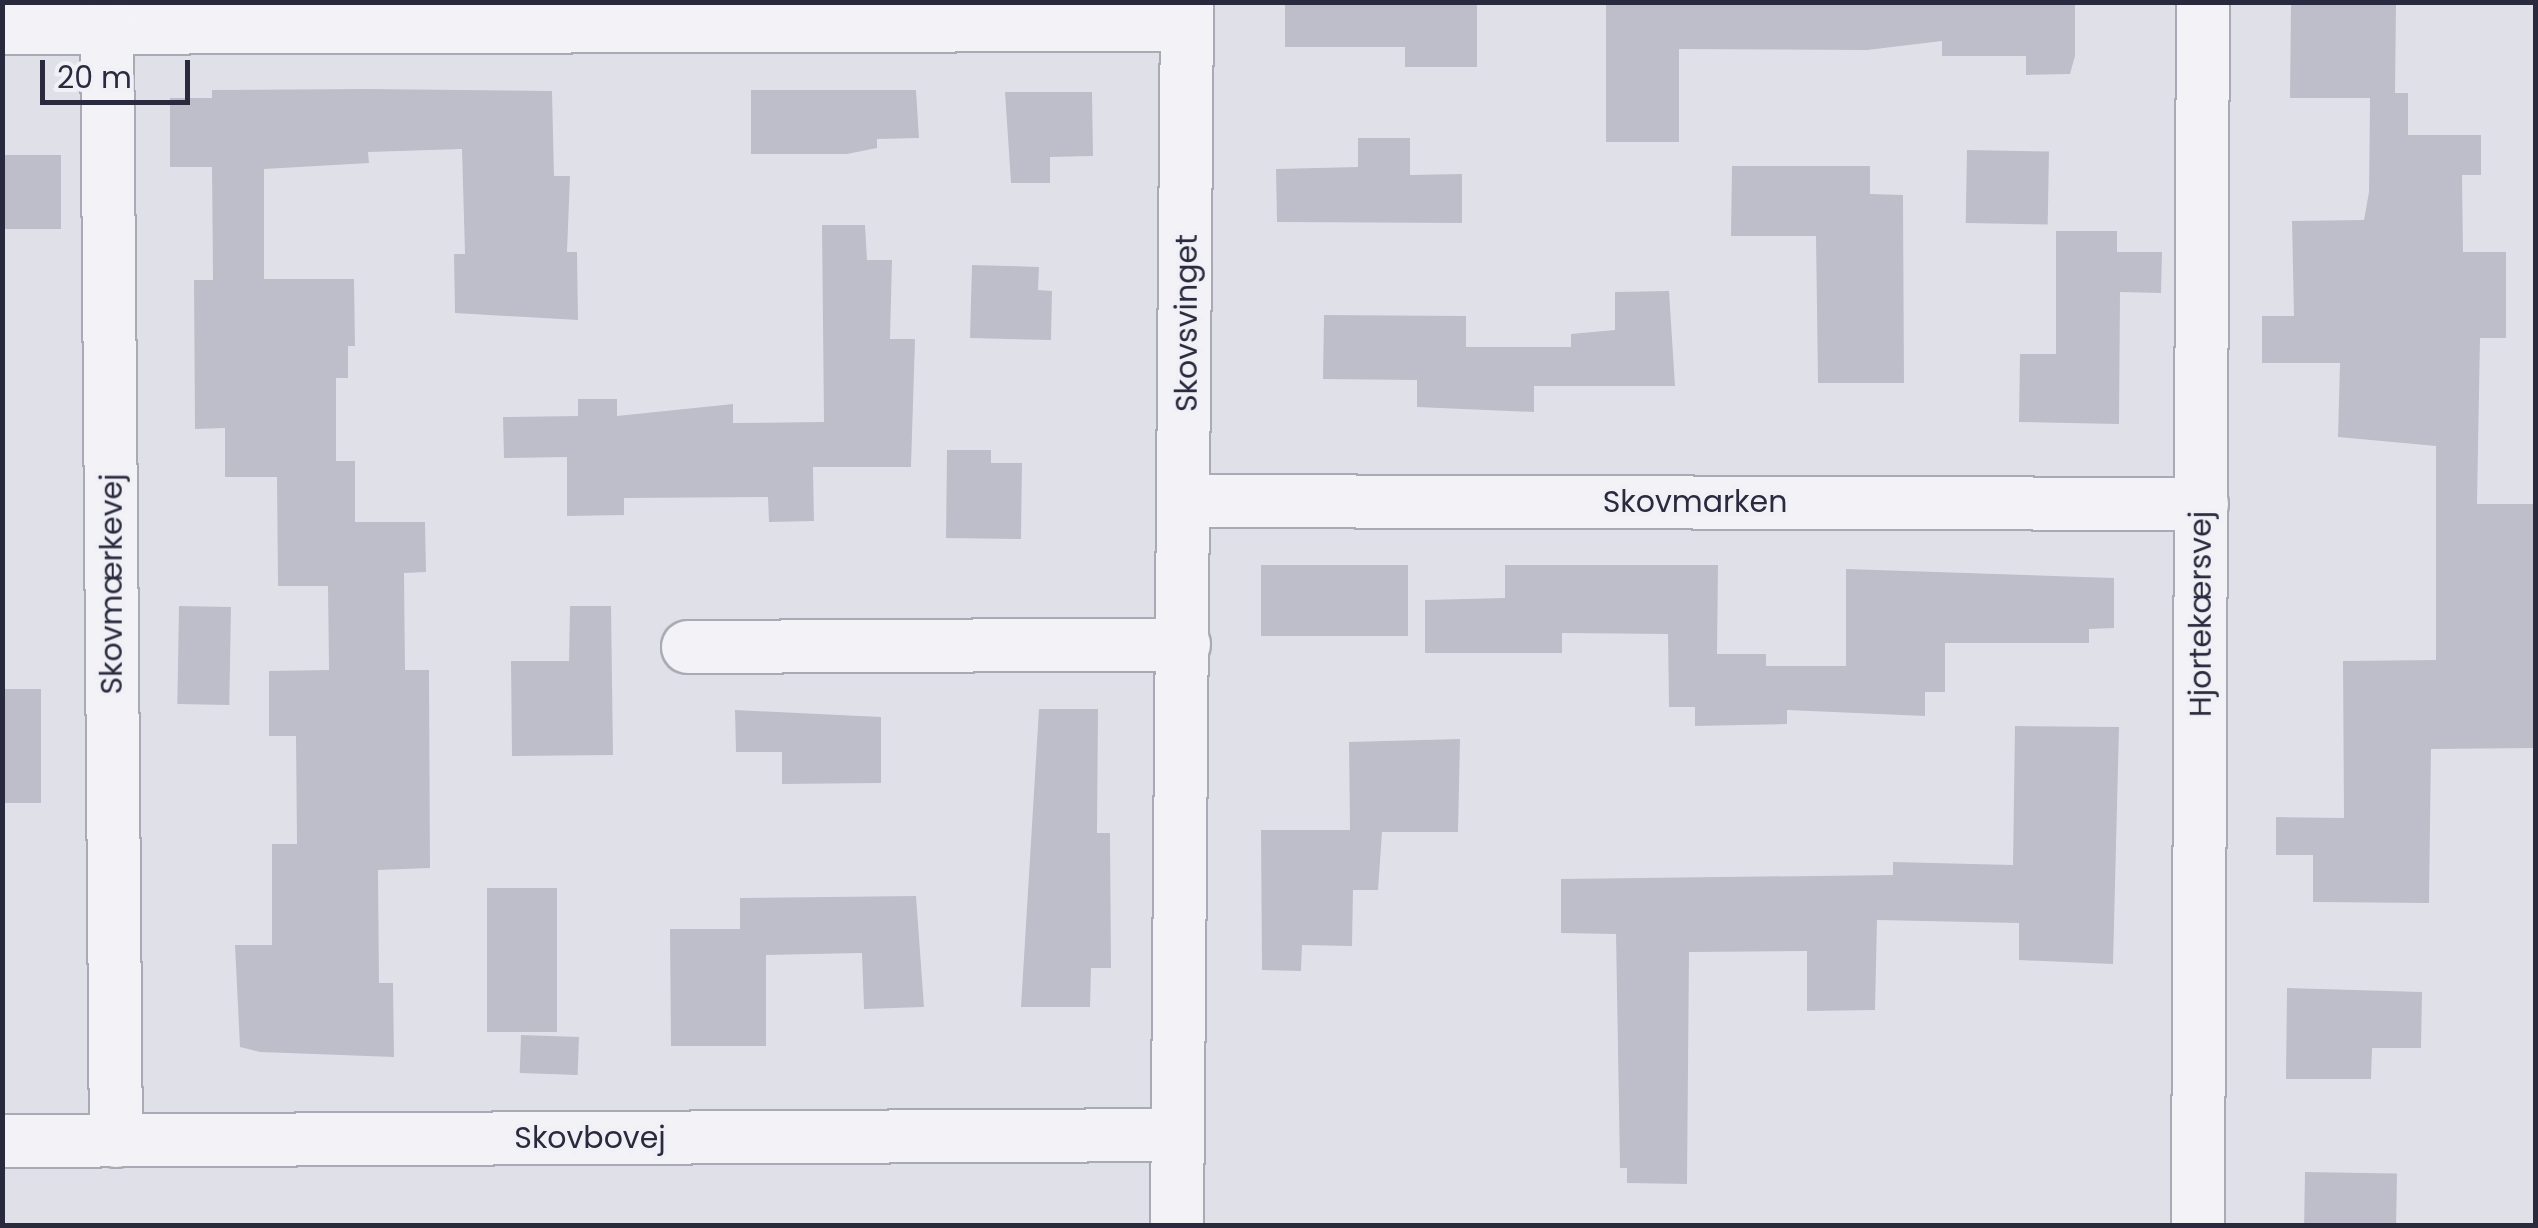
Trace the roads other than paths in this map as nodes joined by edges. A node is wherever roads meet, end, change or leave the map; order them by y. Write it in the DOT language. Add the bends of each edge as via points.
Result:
graph roads {
  1 [pos="2203,2"];
  2 [pos="1186,14"];
  3 [pos="2,28"];
  4 [pos="107,28"];
  5 [pos="1187,501"];
  6 [pos="2202,504"];
  7 [pos="1184,644"];
  8 [pos="688,647"];
  9 [pos="1178,1135"];
  10 [pos="116,1140"];
  11 [pos="2,1141"];
  12 [pos="1176,1226"];
  13 [pos="2198,1226"];
  1 -- 6 [label="street, Hjortekærsvej"];
  2 -- 4 [label="street"];
  2 -- 5 [label="street, Skovsvinget"];
  3 -- 4 [label="street"];
  4 -- 10 [label="street, Skovmærkevej"];
  5 -- 6 [label="street, Skovmarken"];
  5 -- 7 [label="street, Skovsvinget"];
  6 -- 13 [label="street, Hjortekærsvej"];
  7 -- 8 [label="street"];
  7 -- 9 [label="street, Skovsvinget"];
  9 -- 10 [label="street, Skovbovej"];
  9 -- 12 [label="street, Skovsvinget"];
  10 -- 11 [label="street, Skovbovej"];
}
